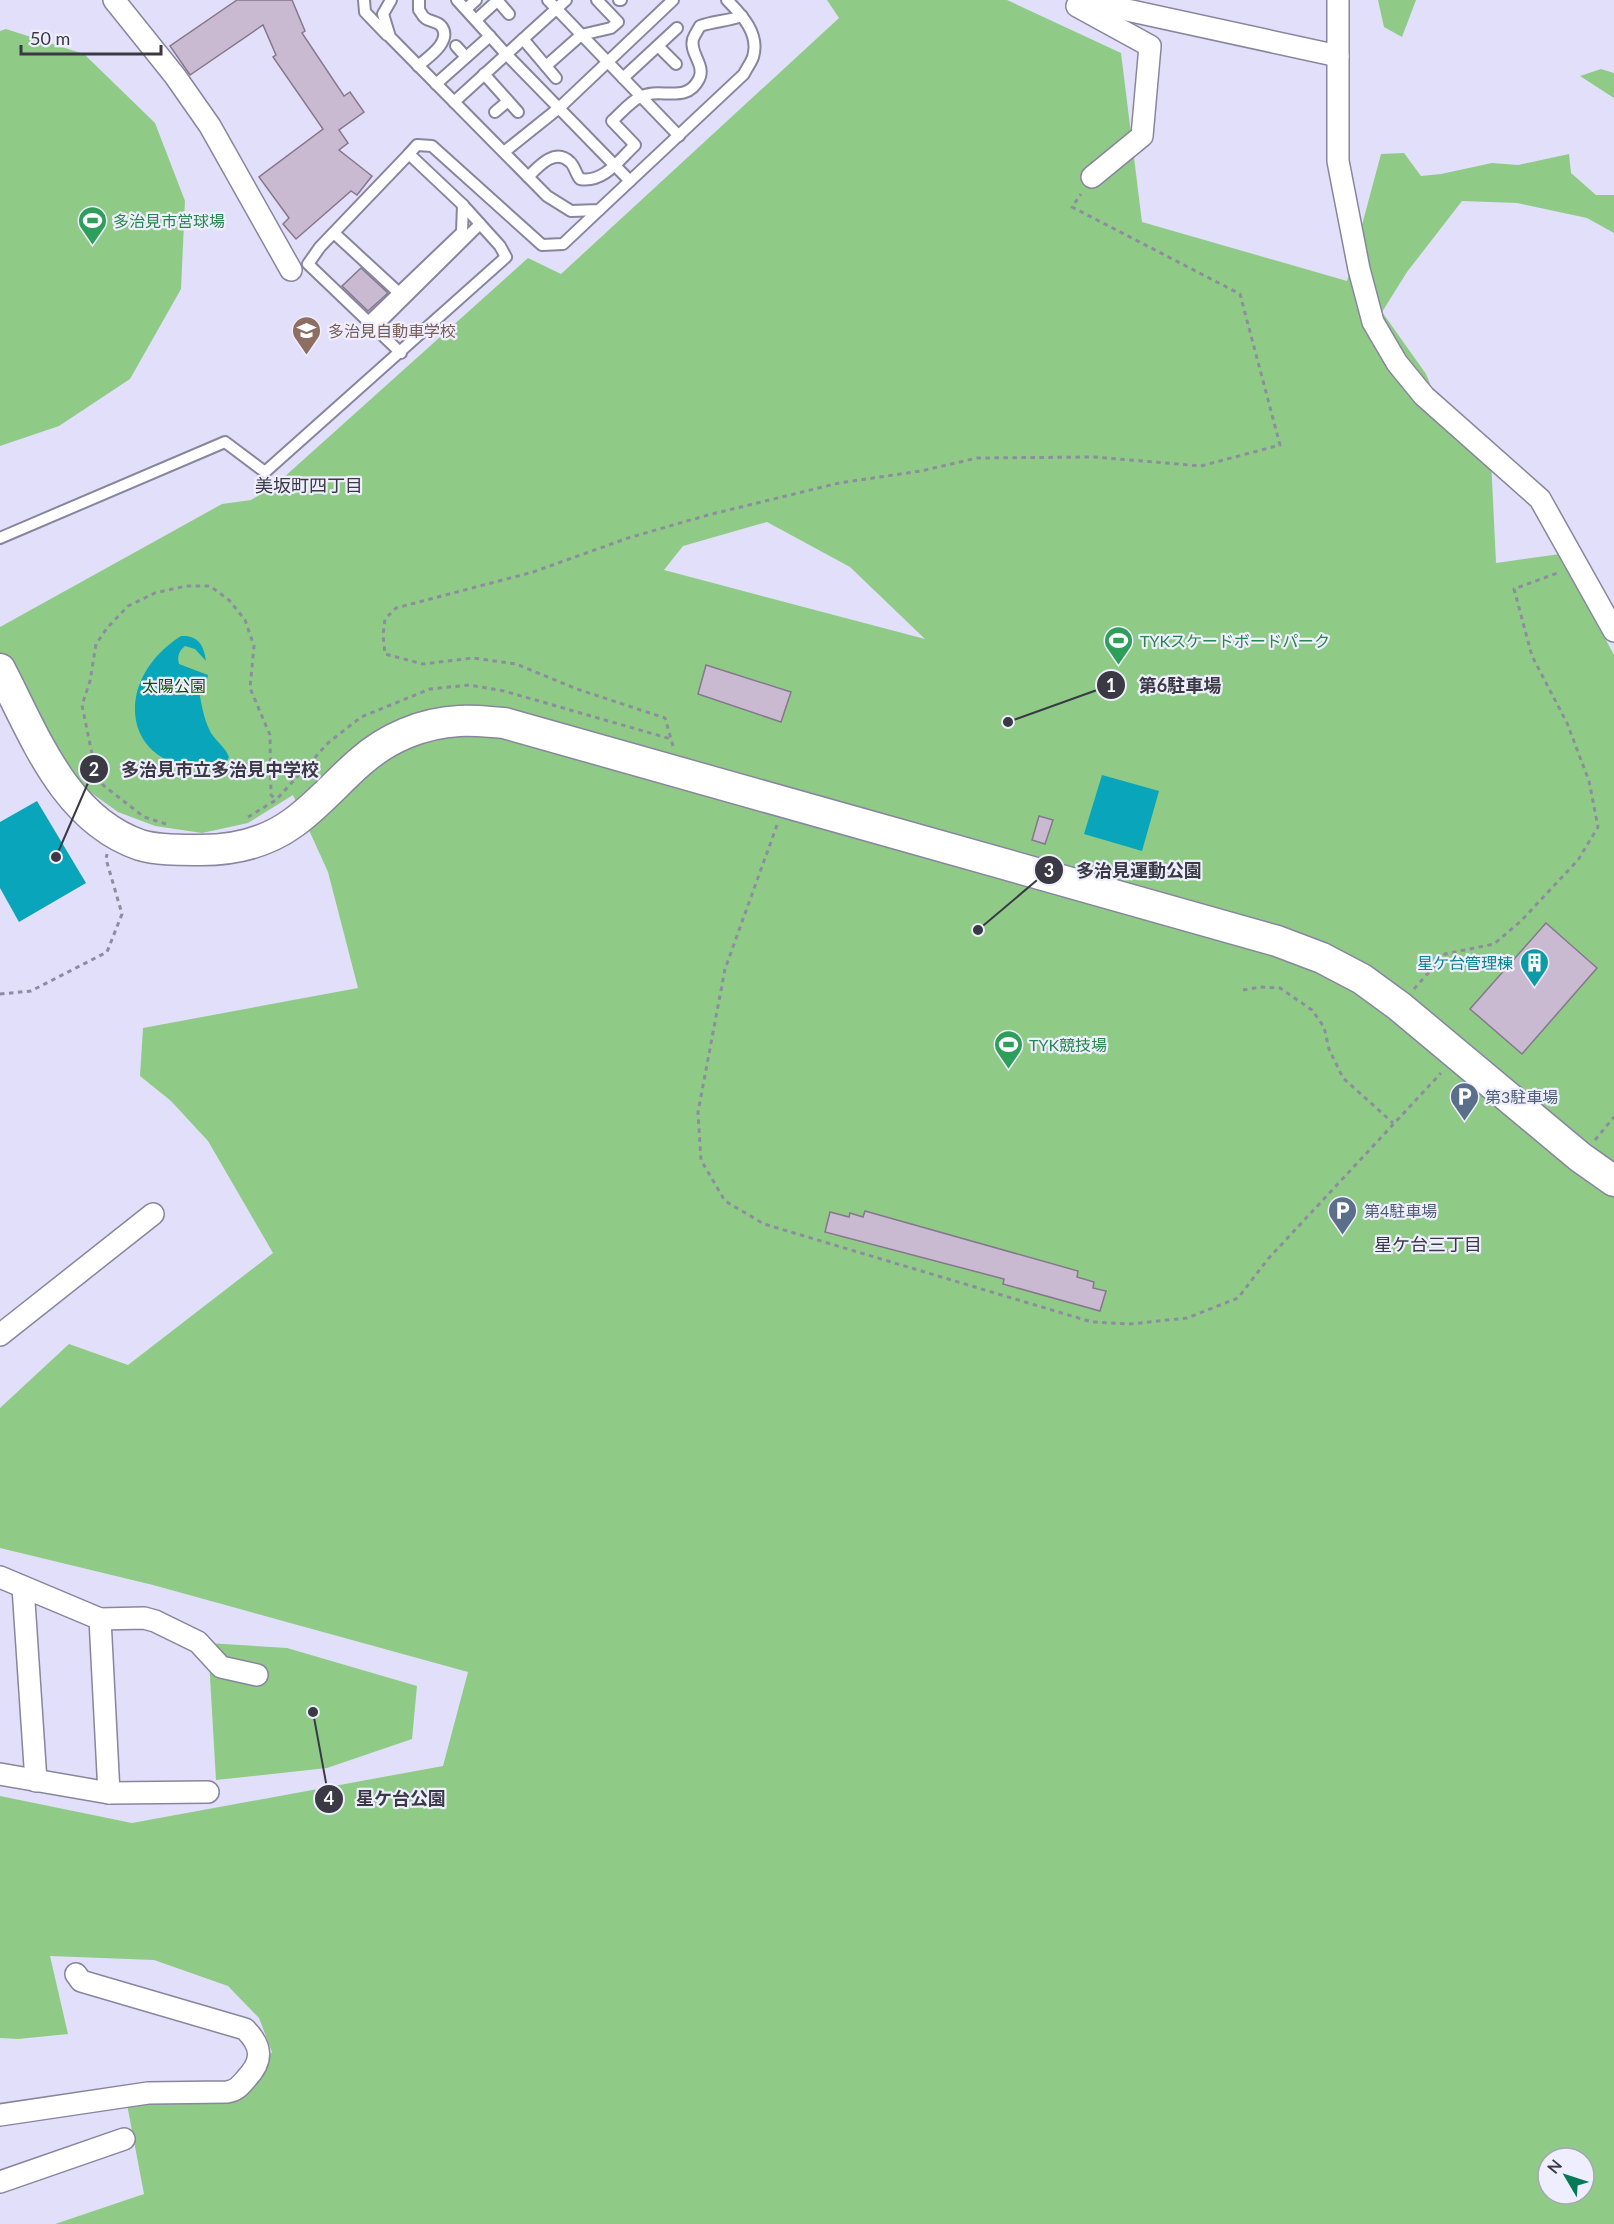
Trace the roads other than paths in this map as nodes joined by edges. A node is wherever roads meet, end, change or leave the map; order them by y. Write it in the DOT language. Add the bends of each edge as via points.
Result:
graph roads {
  1 [pos="114,0"];
  2 [pos="364,0"];
  3 [pos="391,0"];
  4 [pos="419,0"];
  5 [pos="457,0"];
  6 [pos="476,0"];
  7 [pos="498,0"];
  8 [pos="548,0"];
  9 [pos="567,0"];
  10 [pos="597,0"];
  11 [pos="673,0"];
  12 [pos="727,0"];
  13 [pos="1066,0"];
  14 [pos="1081,0"];
  15 [pos="1338,0"];
  16 [pos="466,9"];
  17 [pos="556,9"];
  18 [pos="509,14"];
  19 [pos="742,16"];
  20 [pos="476,20"];
  21 [pos="677,28"];
  22 [pos="581,35"];
  23 [pos="490,36"];
  24 [pos="390,38"];
  25 [pos="523,39"];
  26 [pos="456,46"];
  27 [pos="658,46"];
  28 [pos="507,54"];
  29 [pos="1338,56"];
  30 [pos="466,57"];
  31 [pos="608,62"];
  32 [pos="675,64"];
  33 [pos="418,66"];
  34 [pos="546,66"];
  35 [pos="484,74"];
  36 [pos="556,78"];
  37 [pos="623,78"];
  38 [pos="436,84"];
  39 [pos="641,96"];
  40 [pos="508,101"];
  41 [pos="454,102"];
  42 [pos="559,108"];
  43 [pos="495,112"];
  44 [pos="518,112"];
  45 [pos="679,136"];
  46 [pos="504,152"];
  47 [pos="409,154"];
  48 [pos="614,165"];
  49 [pos="528,177"];
  50 [pos="1092,177"];
  51 [pos="630,181"];
  52 [pos="463,205"];
  53 [pos="600,210"];
  54 [pos="480,225"];
  55 [pos="334,233"];
  56 [pos="291,270"];
  57 [pos="398,292"];
  58 [pos="371,325"];
  59 [pos="401,352"];
  60 [pos="0,538"];
  61 [pos="1614,631"];
  62 [pos="0,669"];
  63 [pos="1614,1181"];
  64 [pos="153,1214"];
  65 [pos="0,1335"];
  66 [pos="0,1577"];
  67 [pos="22,1587"];
  68 [pos="100,1619"];
  69 [pos="257,1675"];
  70 [pos="0,1774"];
  71 [pos="36,1781"];
  72 [pos="208,1792"];
  73 [pos="109,1793"];
  74 [pos="76,1974"];
  75 [pos="0,2115"];
  76 [pos="124,2139"];
  77 [pos="0,2182"];
  1 -- 56 [label="street" via="176,76 210,126"];
  2 -- 24 [label="lane" via="365,12"];
  3 -- 24 [label="lane" via="383,14"];
  4 -- 33 [label="lane" via="419,10 442,27 444,36 440,47"];
  5 -- 16 [label="lane"];
  6 -- 16 [label="lane"];
  7 -- 18 [label="lane"];
  7 -- 20 [label="lane"];
  8 -- 17 [label="lane"];
  9 -- 17 [label="lane"];
  10 -- 22 [label="lane" via="618,22 611,28"];
  11 -- 31 [label="lane"];
  12 -- 19 [label="lane"];
  13 -- 50 [label="street" via="1150,46 1142,136"];
  14 -- 29 [label="street"];
  15 -- 29 [label="street"];
  16 -- 20 [label="lane"];
  17 -- 22 [label="lane"];
  17 -- 25 [label="lane"];
  19 -- 39 [label="lane" via="700,26 693,40 700,78 690,90"];
  19 -- 45 [label="lane" via="753,32 753,56 744,74"];
  20 -- 23 [label="lane"];
  21 -- 27 [label="lane"];
  22 -- 31 [label="lane"];
  22 -- 34 [label="lane"];
  23 -- 28 [label="lane"];
  23 -- 30 [label="lane"];
  24 -- 33 [label="lane"];
  25 -- 28 [label="lane"];
  25 -- 34 [label="lane"];
  26 -- 30 [label="lane"];
  27 -- 32 [label="lane"];
  27 -- 37 [label="lane"];
  28 -- 35 [label="lane"];
  28 -- 42 [label="lane"];
  29 -- 61 [label="street" via="1338,161 1373,322 1397,363 1424,396 1540,499"];
  30 -- 38 [label="lane"];
  31 -- 37 [label="lane"];
  31 -- 42 [label="lane"];
  33 -- 38 [label="lane"];
  34 -- 36 [label="lane"];
  35 -- 40 [label="lane"];
  35 -- 41 [label="lane"];
  37 -- 39 [label="lane"];
  38 -- 41 [label="lane"];
  39 -- 45 [label="lane"];
  39 -- 48 [label="lane" via="612,121 635,144"];
  40 -- 43 [label="lane"];
  40 -- 44 [label="lane"];
  41 -- 46 [label="lane"];
  42 -- 46 [label="lane"];
  42 -- 48 [label="lane"];
  45 -- 51 [label="lane"];
  46 -- 49 [label="lane"];
  47 -- 52 [label="lane"];
  47 -- 53 [label="lane" via="417,145 432,147 542,245 563,244"];
  47 -- 55 [label="lane"];
  48 -- 49 [label="lane" via="591,181 580,179 572,162 562,157 547,159"];
  48 -- 51 [label="lane"];
  49 -- 53 [label="lane" via="547,196 571,211"];
  51 -- 53 [label="lane"];
  52 -- 54 [label="lane"];
  52 -- 57 [label="lane" via="462,232"];
  54 -- 58 [label="lane"];
  54 -- 59 [label="lane" via="506,257"];
  55 -- 57 [label="lane"];
  55 -- 58 [label="lane" via="308,264"];
  57 -- 58 [label="lane"];
  58 -- 59 [label="lane"];
  59 -- 60 [label="lane" via="265,472 225,442"];
  62 -- 63 [label="street" via="54,772 85,811 141,845 219,851 249,845 291,825 360,761 390,740 419,728 459,721 504,723 1277,941 1362,979"];
  64 -- 65 [label="street"];
  66 -- 67 [label="street"];
  67 -- 68 [label="street"];
  67 -- 71 [label="street"];
  68 -- 69 [label="street" via="155,1621 198,1642 221,1667"];
  68 -- 73 [label="street"];
  70 -- 71 [label="street"];
  71 -- 73 [label="street"];
  72 -- 73 [label="street"];
  74 -- 75 [label="street" via="81,1980 245,2029 256,2043 258,2063 235,2091 148,2093"];
  76 -- 77 [label="street"];
}
